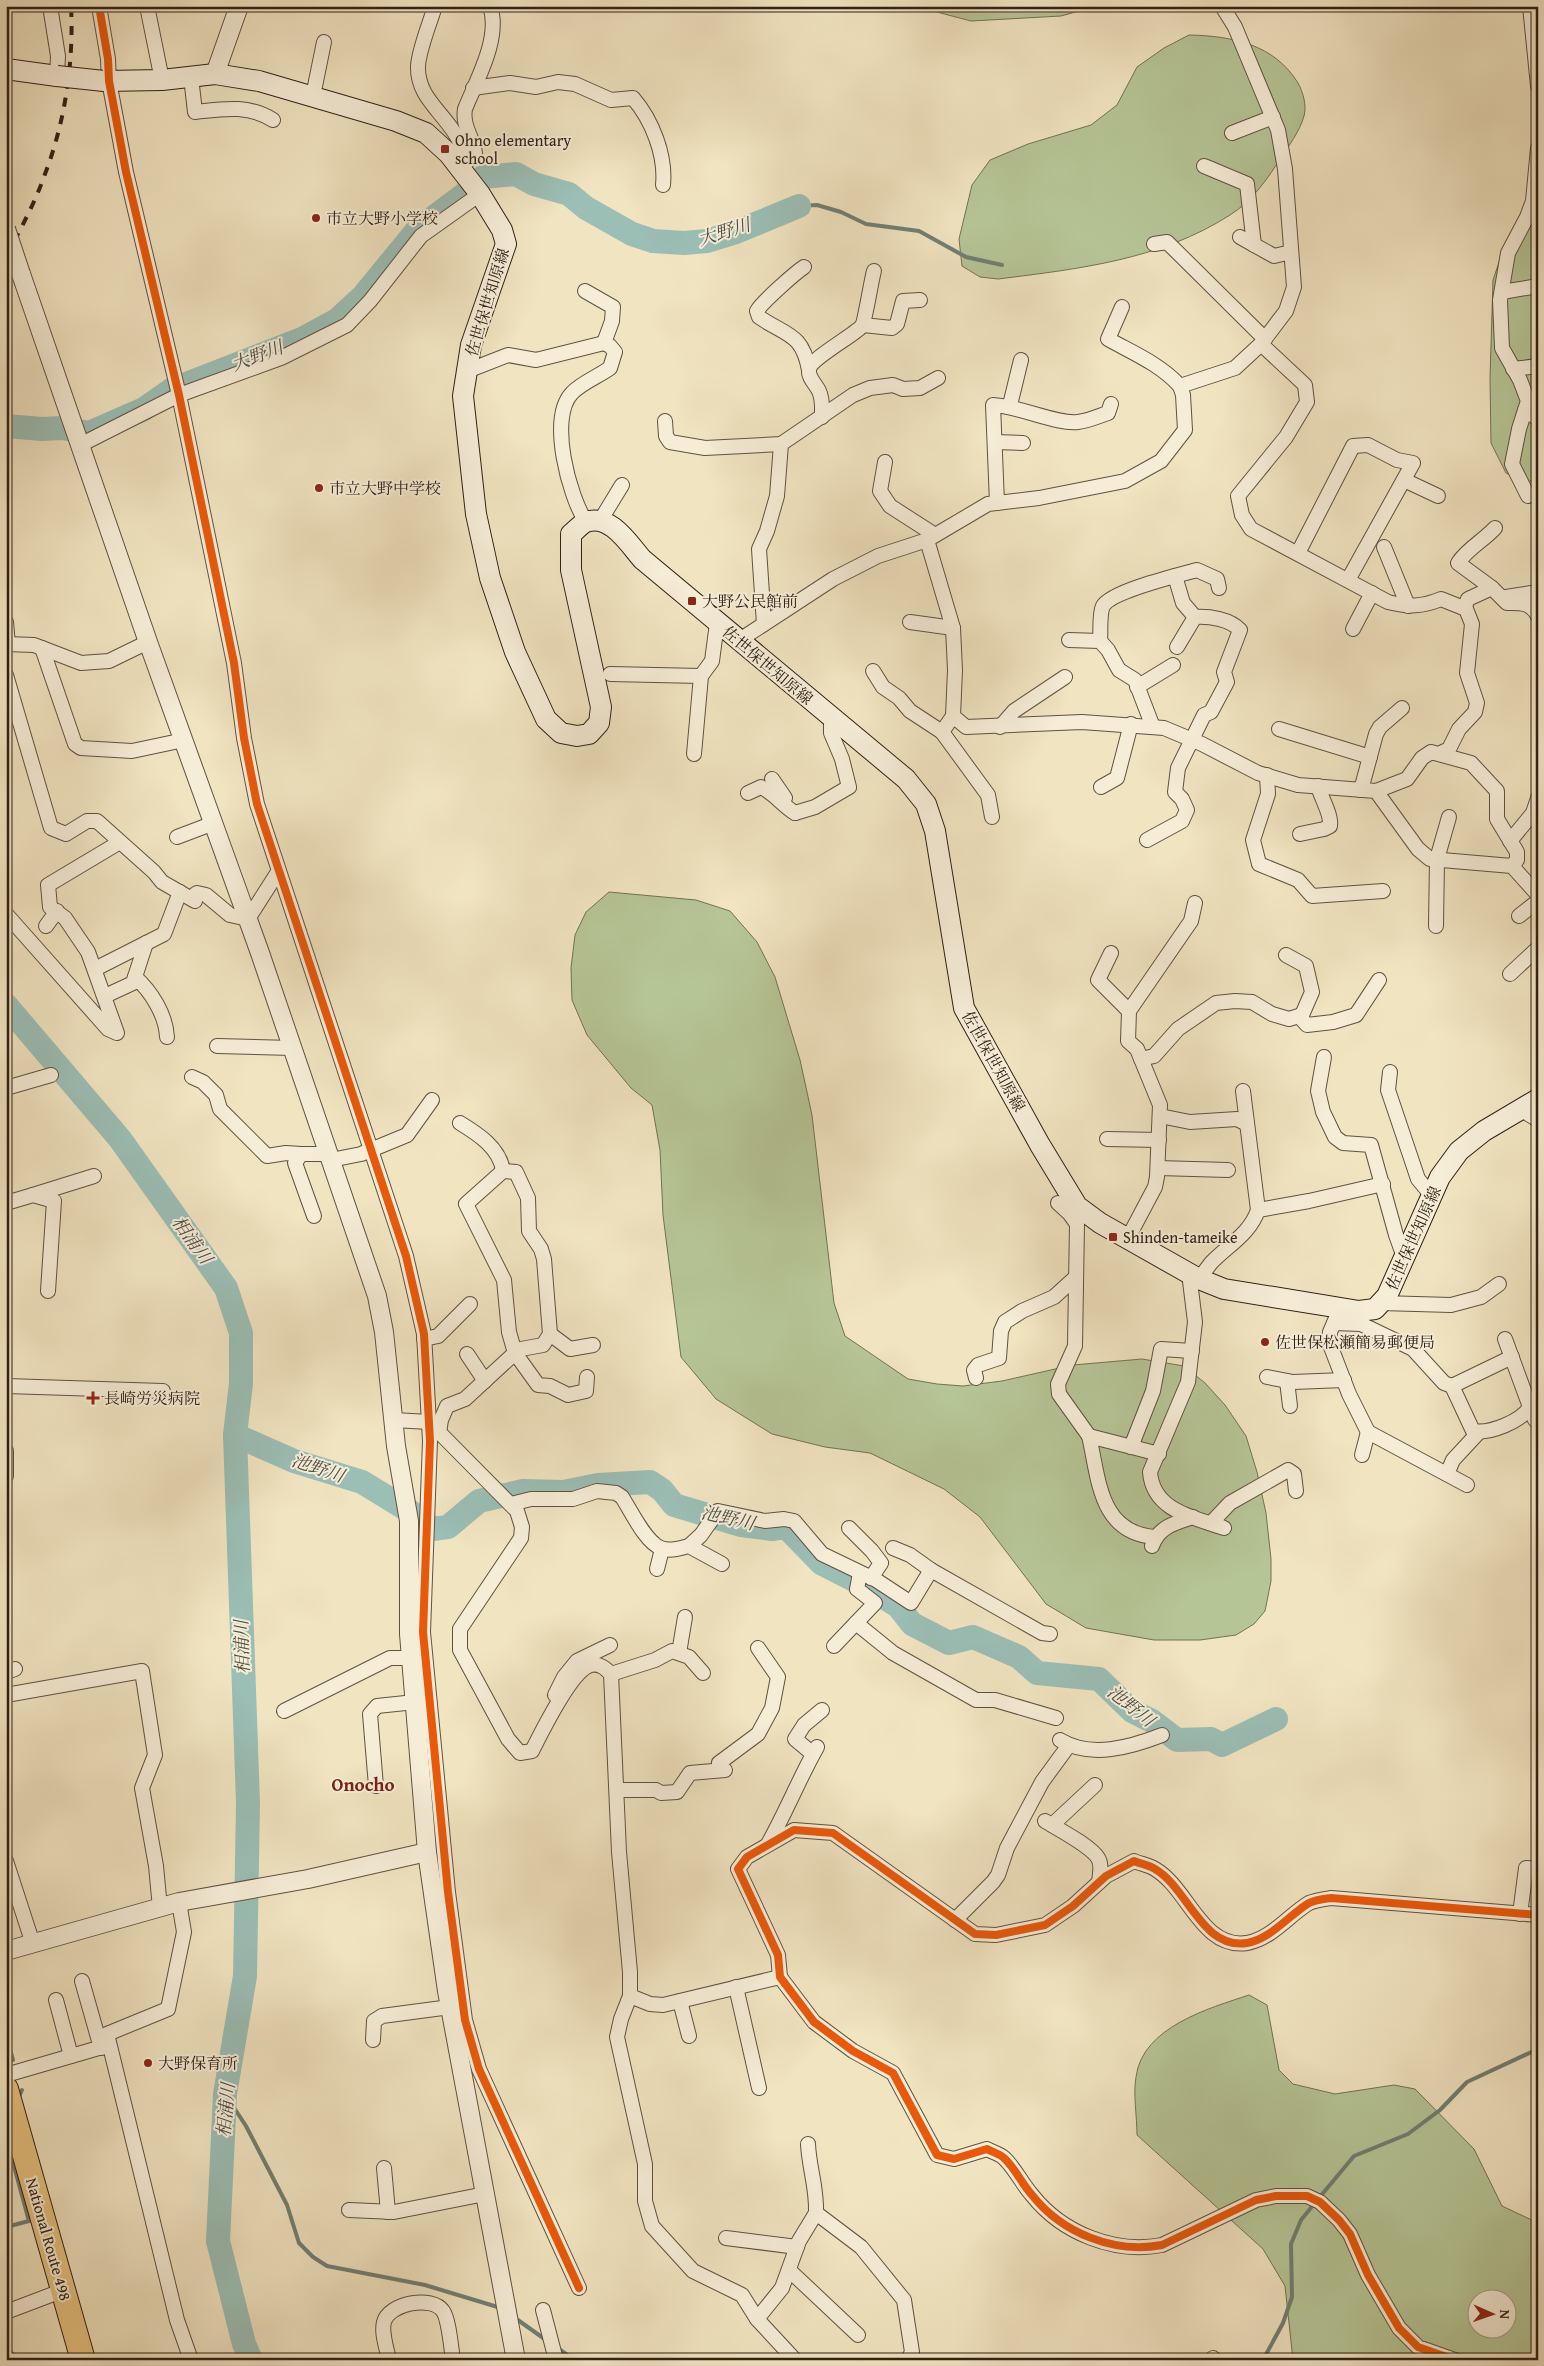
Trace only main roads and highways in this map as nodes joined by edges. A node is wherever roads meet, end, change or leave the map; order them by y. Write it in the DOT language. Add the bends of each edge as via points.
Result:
graph roads {
  1 [pos="6,69"];
  2 [pos="1538,1099"];
  3 [pos="6,2089"];
  4 [pos="83,2360"];
  1 -- 2 [label="main road, 佐世保世知原線, bridge" via="106,81 162,80 215,74 259,81 396,121 426,133 465,165 502,230 506,244 471,345 463,396 475,504 490,578 515,652 546,719 561,733 577,736 589,734 599,723 601,707 571,570 571,534 593,521 617,530 642,559 906,779 926,804 935,831 964,1008 1077,1206 1078,1215 1224,1289 1337,1316 1375,1309 1387,1296 1440,1178 1459,1151"];
  3 -- 4 [label="highway, National Route 498"];
}
